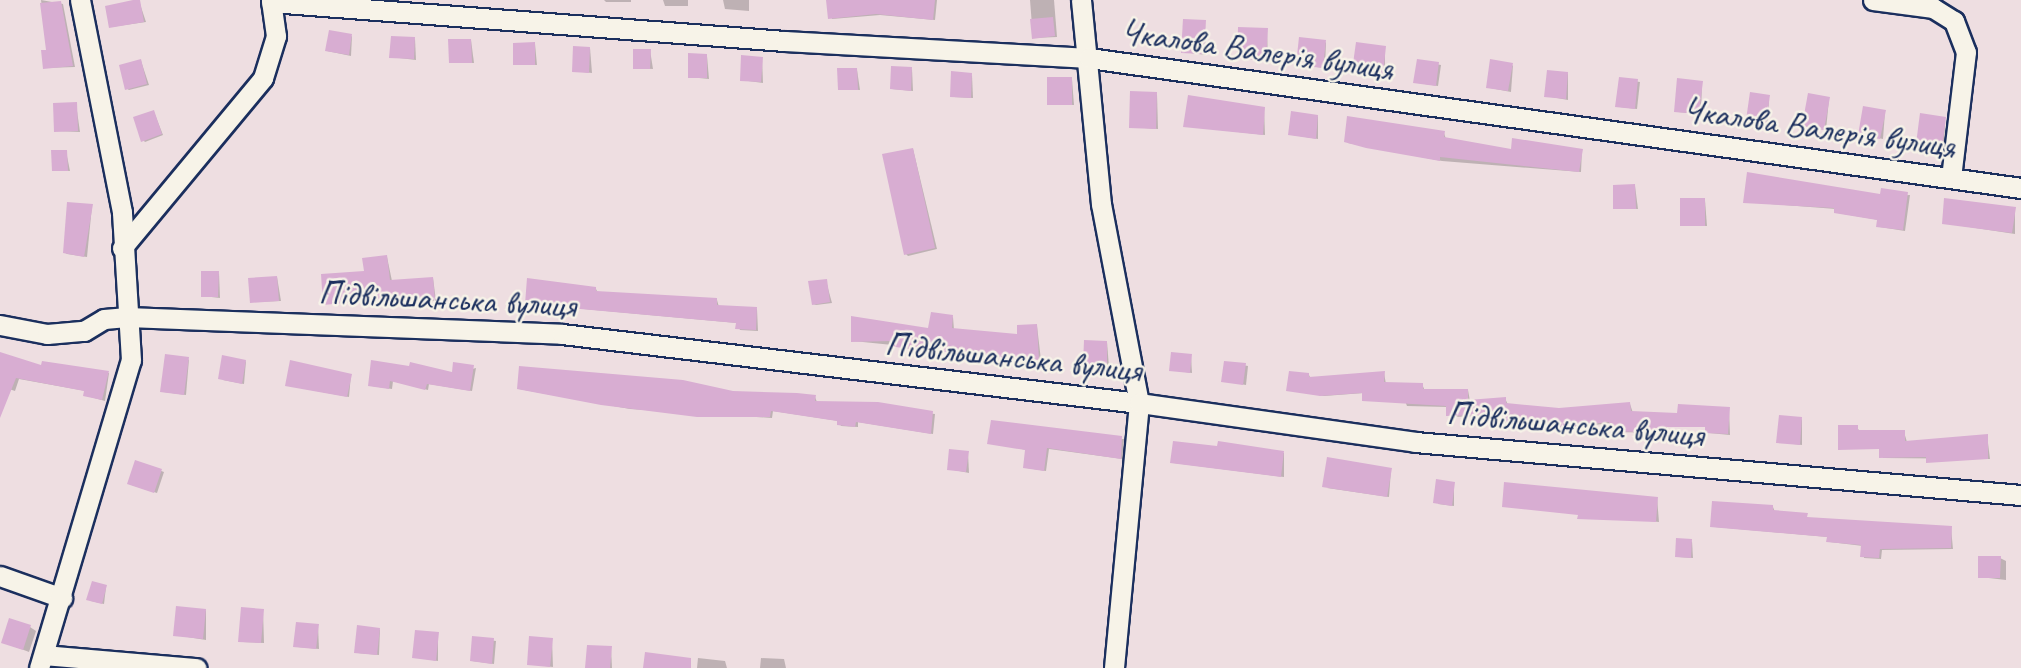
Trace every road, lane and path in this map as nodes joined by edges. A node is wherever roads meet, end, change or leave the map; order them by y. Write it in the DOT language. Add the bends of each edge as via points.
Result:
graph roads {
  1 [pos="80,0"];
  2 [pos="1081,0"];
  3 [pos="1873,0"];
  4 [pos="271,1"];
  5 [pos="1089,58"];
  6 [pos="1951,178"];
  7 [pos="2021,188"];
  8 [pos="122,248"];
  9 [pos="127,317"];
  10 [pos="0,325"];
  11 [pos="1139,403"];
  12 [pos="2021,495"];
  13 [pos="0,576"];
  14 [pos="62,598"];
  15 [pos="41,661"];
  16 [pos="196,668"];
  17 [pos="1114,668"];
  1 -- 8 [label="street" via="122,212"];
  2 -- 5 [label="street"];
  3 -- 6 [label="street" via="1933,8 1954,21 1966,52"];
  4 -- 5 [label="street, Чкалова Валерія вулиця"];
  4 -- 8 [label="street" via="276,36 263,78"];
  5 -- 6 [label="street, Чкалова Валерія вулиця"];
  5 -- 11 [label="street" via="1101,204"];
  6 -- 7 [label="street, Чкалова Валерія вулиця"];
  8 -- 9 [label="street"];
  9 -- 10 [label="street, Підвільшанська вулиця" via="104,318 84,331 47,334"];
  9 -- 11 [label="street, Підвільшанська вулиця" via="562,334"];
  9 -- 14 [label="street" via="131,360"];
  11 -- 12 [label="street, Підвільшанська вулиця" via="1415,442"];
  11 -- 17 [label="street"];
  13 -- 14 [label="street"];
  14 -- 15 [label="street"];
  15 -- 16 [label="street"];
}
